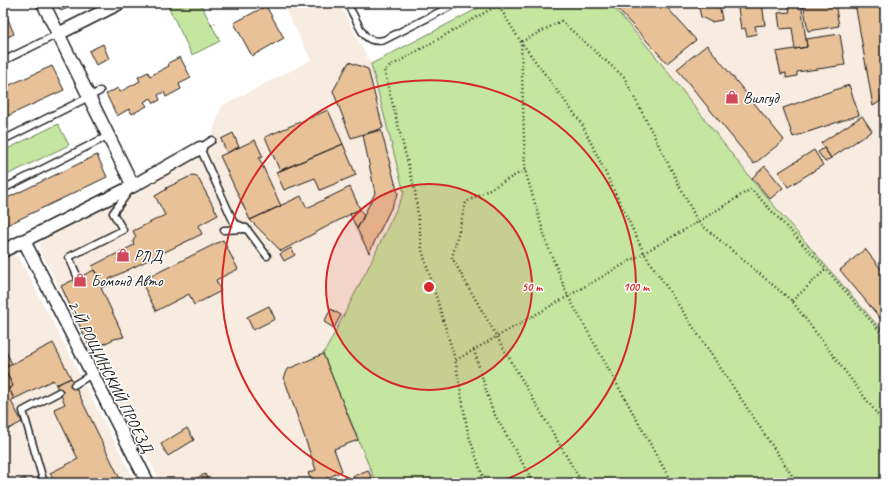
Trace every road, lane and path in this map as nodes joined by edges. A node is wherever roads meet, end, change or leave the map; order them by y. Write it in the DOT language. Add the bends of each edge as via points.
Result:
graph roads {
  1 [pos="43,3"];
  2 [pos="120,3"];
  3 [pos="347,3"];
  4 [pos="457,3"];
  5 [pos="215,23"];
  6 [pos="211,25"];
  7 [pos="58,34"];
  8 [pos="521,42"];
  9 [pos="3,61"];
  10 [pos="100,91"];
  11 [pos="89,97"];
  12 [pos="108,136"];
  13 [pos="3,140"];
  14 [pos="212,140"];
  15 [pos="200,148"];
  16 [pos="525,170"];
  17 [pos="132,186"];
  18 [pos="3,189"];
  19 [pos="698,222"];
  20 [pos="246,228"];
  21 [pos="224,230"];
  22 [pos="24,241"];
  23 [pos="3,251"];
  24 [pos="644,253"];
  25 [pos="267,256"];
  26 [pos="826,270"];
  27 [pos="78,278"];
  28 [pos="568,296"];
  29 [pos="792,301"];
  30 [pos="10,334"];
  31 [pos="3,337"];
  32 [pos="497,337"];
  33 [pos="885,337"];
  34 [pos="474,350"];
  35 [pos="456,360"];
  36 [pos="92,374"];
  37 [pos="74,385"];
  38 [pos="59,392"];
  39 [pos="885,416"];
  40 [pos="881,419"];
  41 [pos="885,426"];
  42 [pos="44,483"];
  43 [pos="148,483"];
  44 [pos="485,483"];
  45 [pos="534,483"];
  46 [pos="582,483"];
  47 [pos="672,483"];
  48 [pos="797,483"];
  1 -- 7 [label="street"];
  2 -- 7 [label="street"];
  3 -- 4 [label="lane" via="364,36 377,41 384,40"];
  5 -- 6 [label="path"];
  7 -- 9 [label="lane"];
  7 -- 11 [label="street"];
  8 -- 16 [label="path"];
  8 -- 19 [label="path" via="561,21 624,76"];
  8 -- 24 [label="path" via="582,124"];
  8 -- 35 [label="path" via="498,5 384,70 415,191 422,250"];
  10 -- 11 [label="lane"];
  11 -- 12 [label="street"];
  11 -- 13 [label="lane"];
  12 -- 17 [label="street"];
  12 -- 18 [label="lane"];
  14 -- 15 [label="lane"];
  15 -- 17 [label="street"];
  15 -- 20 [label="lane" via="234,223"];
  16 -- 28 [label="path" via="547,244"];
  16 -- 32 [label="path" via="466,202 452,258"];
  17 -- 22 [label="street"];
  17 -- 27 [label="lane" via="112,213 123,230 69,258"];
  19 -- 24 [label="path"];
  19 -- 26 [label="path" via="751,189"];
  19 -- 29 [label="path"];
  20 -- 21 [label="lane"];
  20 -- 25 [label="lane"];
  22 -- 23 [label="street"];
  22 -- 36 [label="street, 2-Й РОЩИНСКИЙ ПРОЕЗД"];
  24 -- 28 [label="path"];
  24 -- 48 [label="path"];
  26 -- 29 [label="path"];
  26 -- 33 [label="path"];
  28 -- 32 [label="path"];
  28 -- 47 [label="path"];
  29 -- 40 [label="path"];
  30 -- 31 [label="path"];
  32 -- 34 [label="path"];
  32 -- 46 [label="path"];
  34 -- 35 [label="path"];
  34 -- 45 [label="path" via="492,410"];
  35 -- 44 [label="path" via="468,434"];
  36 -- 37 [label="lane"];
  36 -- 43 [label="street, 2-Й РОЩИНСКИЙ ПРОЕЗД"];
  38 -- 42 [label="lane" via="23,411"];
  39 -- 40 [label="path"];
  40 -- 41 [label="path"];
}
